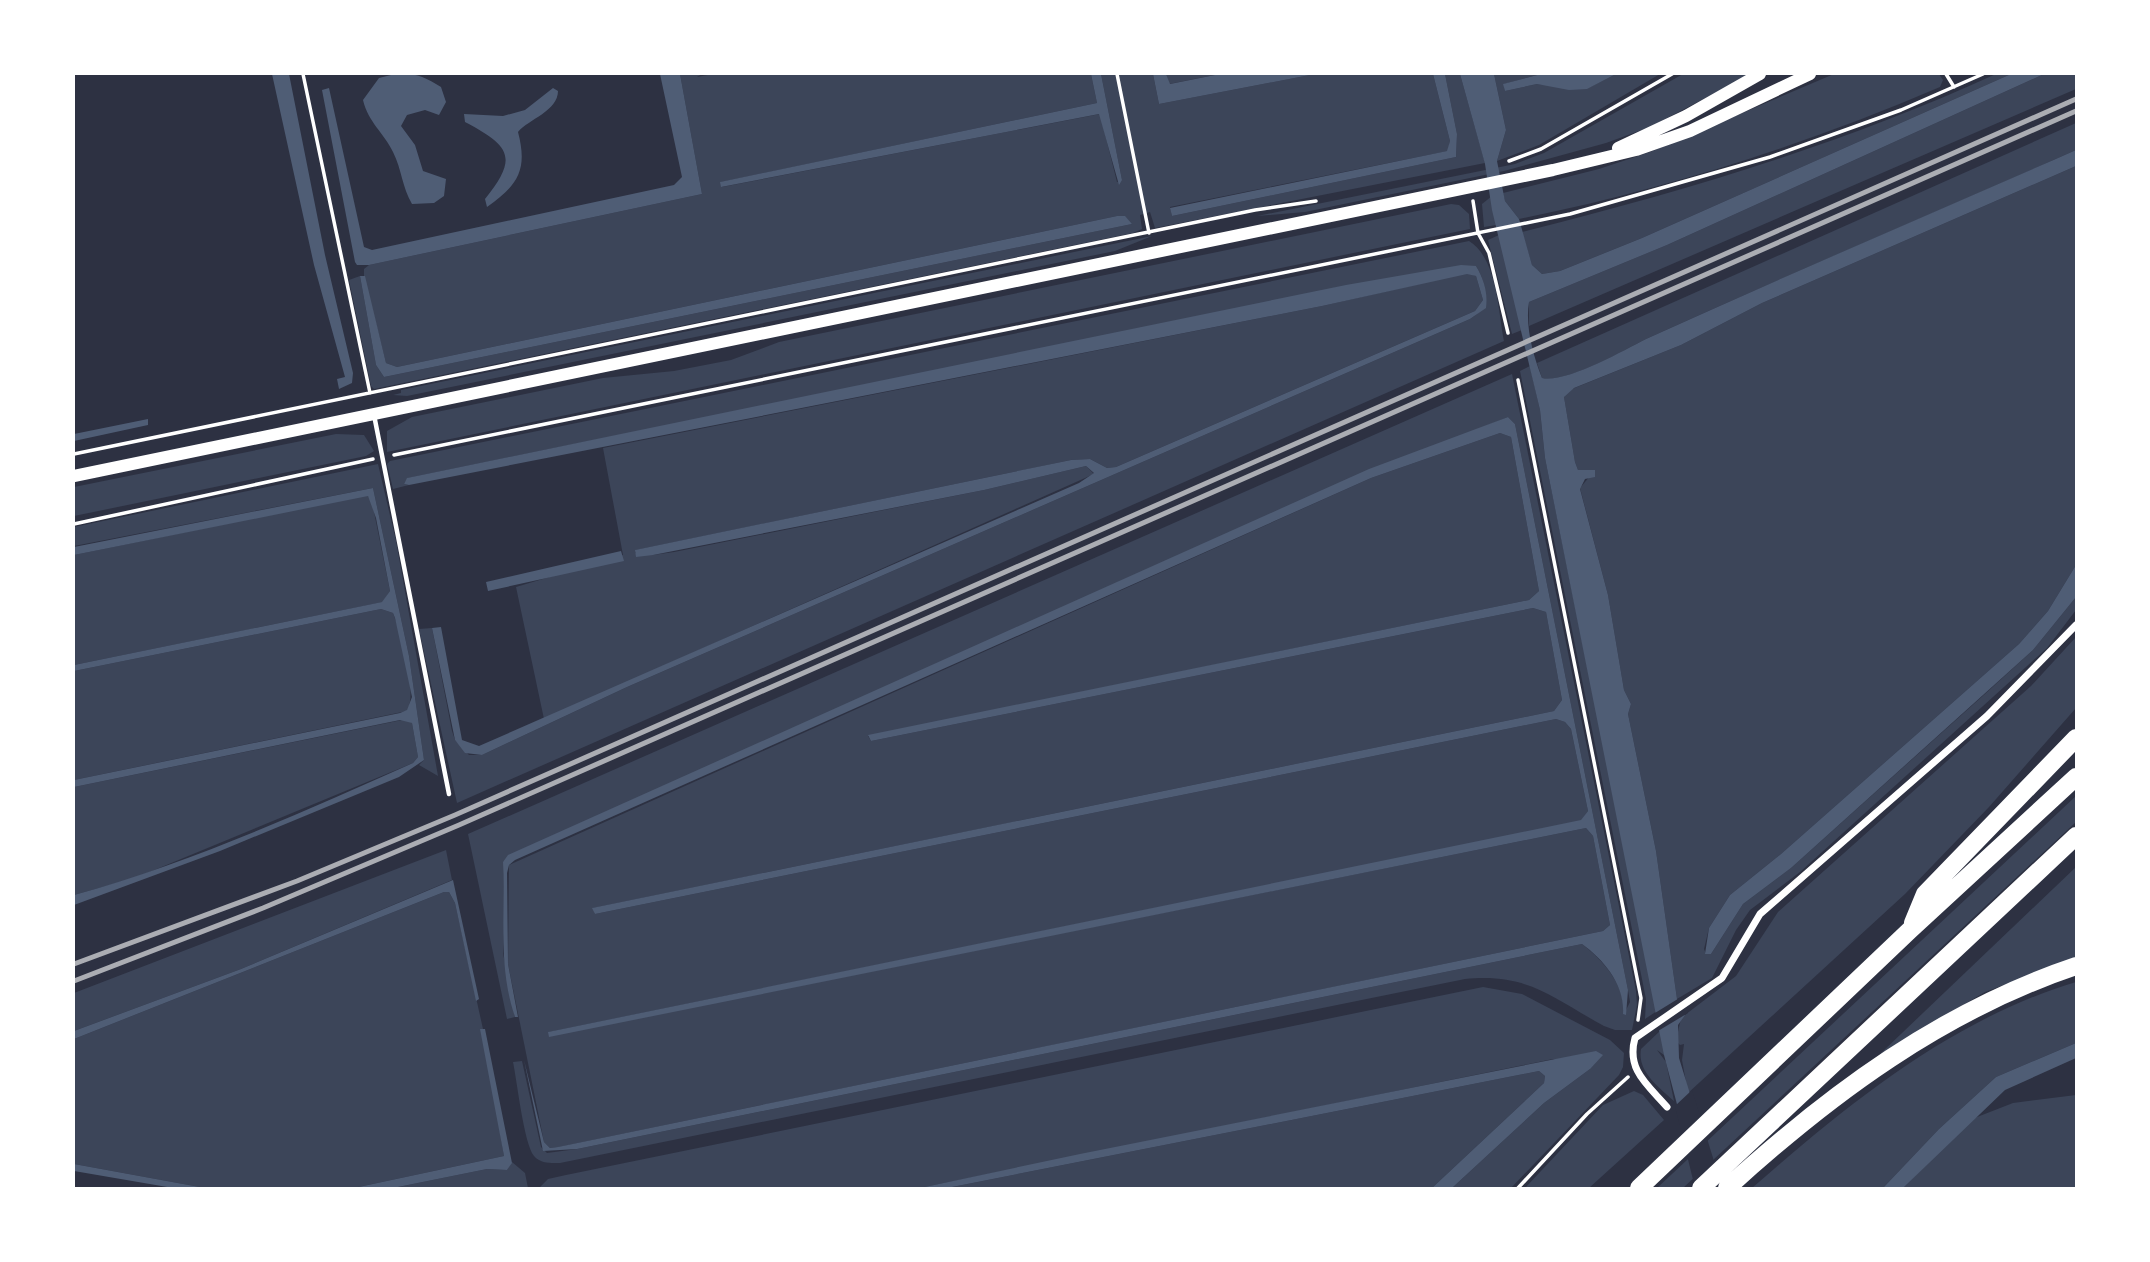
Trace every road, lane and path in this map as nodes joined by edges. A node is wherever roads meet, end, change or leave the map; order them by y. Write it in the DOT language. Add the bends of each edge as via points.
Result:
graph roads {
  1 [pos="303,74"];
  2 [pos="1117,74"];
  3 [pos="1672,74"];
  4 [pos="1760,74"];
  5 [pos="1810,74"];
  6 [pos="1946,74"];
  7 [pos="1983,74"];
  8 [pos="1954,87"];
  9 [pos="1602,156"];
  10 [pos="1504,163"];
  11 [pos="1477,187"];
  12 [pos="1321,201"];
  13 [pos="1149,233"];
  14 [pos="1478,233"];
  15 [pos="1508,333"];
  16 [pos="1518,380"];
  17 [pos="369,393"];
  18 [pos="373,415"];
  19 [pos="74,454"];
  20 [pos="382,457"];
  21 [pos="74,476"];
  22 [pos="74,524"];
  23 [pos="2077,625"];
  24 [pos="2077,738"];
  25 [pos="2077,777"];
  26 [pos="449,794"];
  27 [pos="2077,836"];
  28 [pos="1910,930"];
  29 [pos="2077,966"];
  30 [pos="1634,1038"];
  31 [pos="1636,1072"];
  32 [pos="1667,1107"];
  33 [pos="1518,1188"];
  34 [pos="1639,1188"];
  35 [pos="1702,1188"];
  36 [pos="1727,1188"];
  1 -- 17 [label="path"];
  2 -- 13 [label="path"];
  3 -- 10 [label="path" via="1541,149"];
  4 -- 9 [label="main road"];
  5 -- 9 [label="main road" via="1690,131 1636,150"];
  6 -- 8 [label="path"];
  7 -- 8 [label="path"];
  8 -- 14 [label="path" via="1858,127 1750,164 1636,197"];
  9 -- 11 [label="main road"];
  11 -- 14 [label="path"];
  11 -- 18 [label="main road"];
  12 -- 13 [label="path"];
  13 -- 17 [label="path"];
  14 -- 15 [label="path" via="1489,253"];
  14 -- 20 [label="path"];
  16 -- 30 [label="path" via="1642,998"];
  17 -- 18 [label="path"];
  17 -- 19 [label="path"];
  18 -- 20 [label="lane"];
  18 -- 21 [label="main road"];
  20 -- 22 [label="path"];
  20 -- 26 [label="lane"];
  23 -- 30 [label="street" via="1987,716 1760,914 1723,978"];
  24 -- 28 [label="highway" via="1926,894"];
  25 -- 28 [label="highway"];
  27 -- 35 [label="highway"];
  28 -- 34 [label="highway"];
  29 -- 36 [label="highway" via="1962,1013 1906,1046"];
  30 -- 31 [label="street"];
  31 -- 32 [label="street"];
  31 -- 33 [label="path" via="1604,1098"];
}
